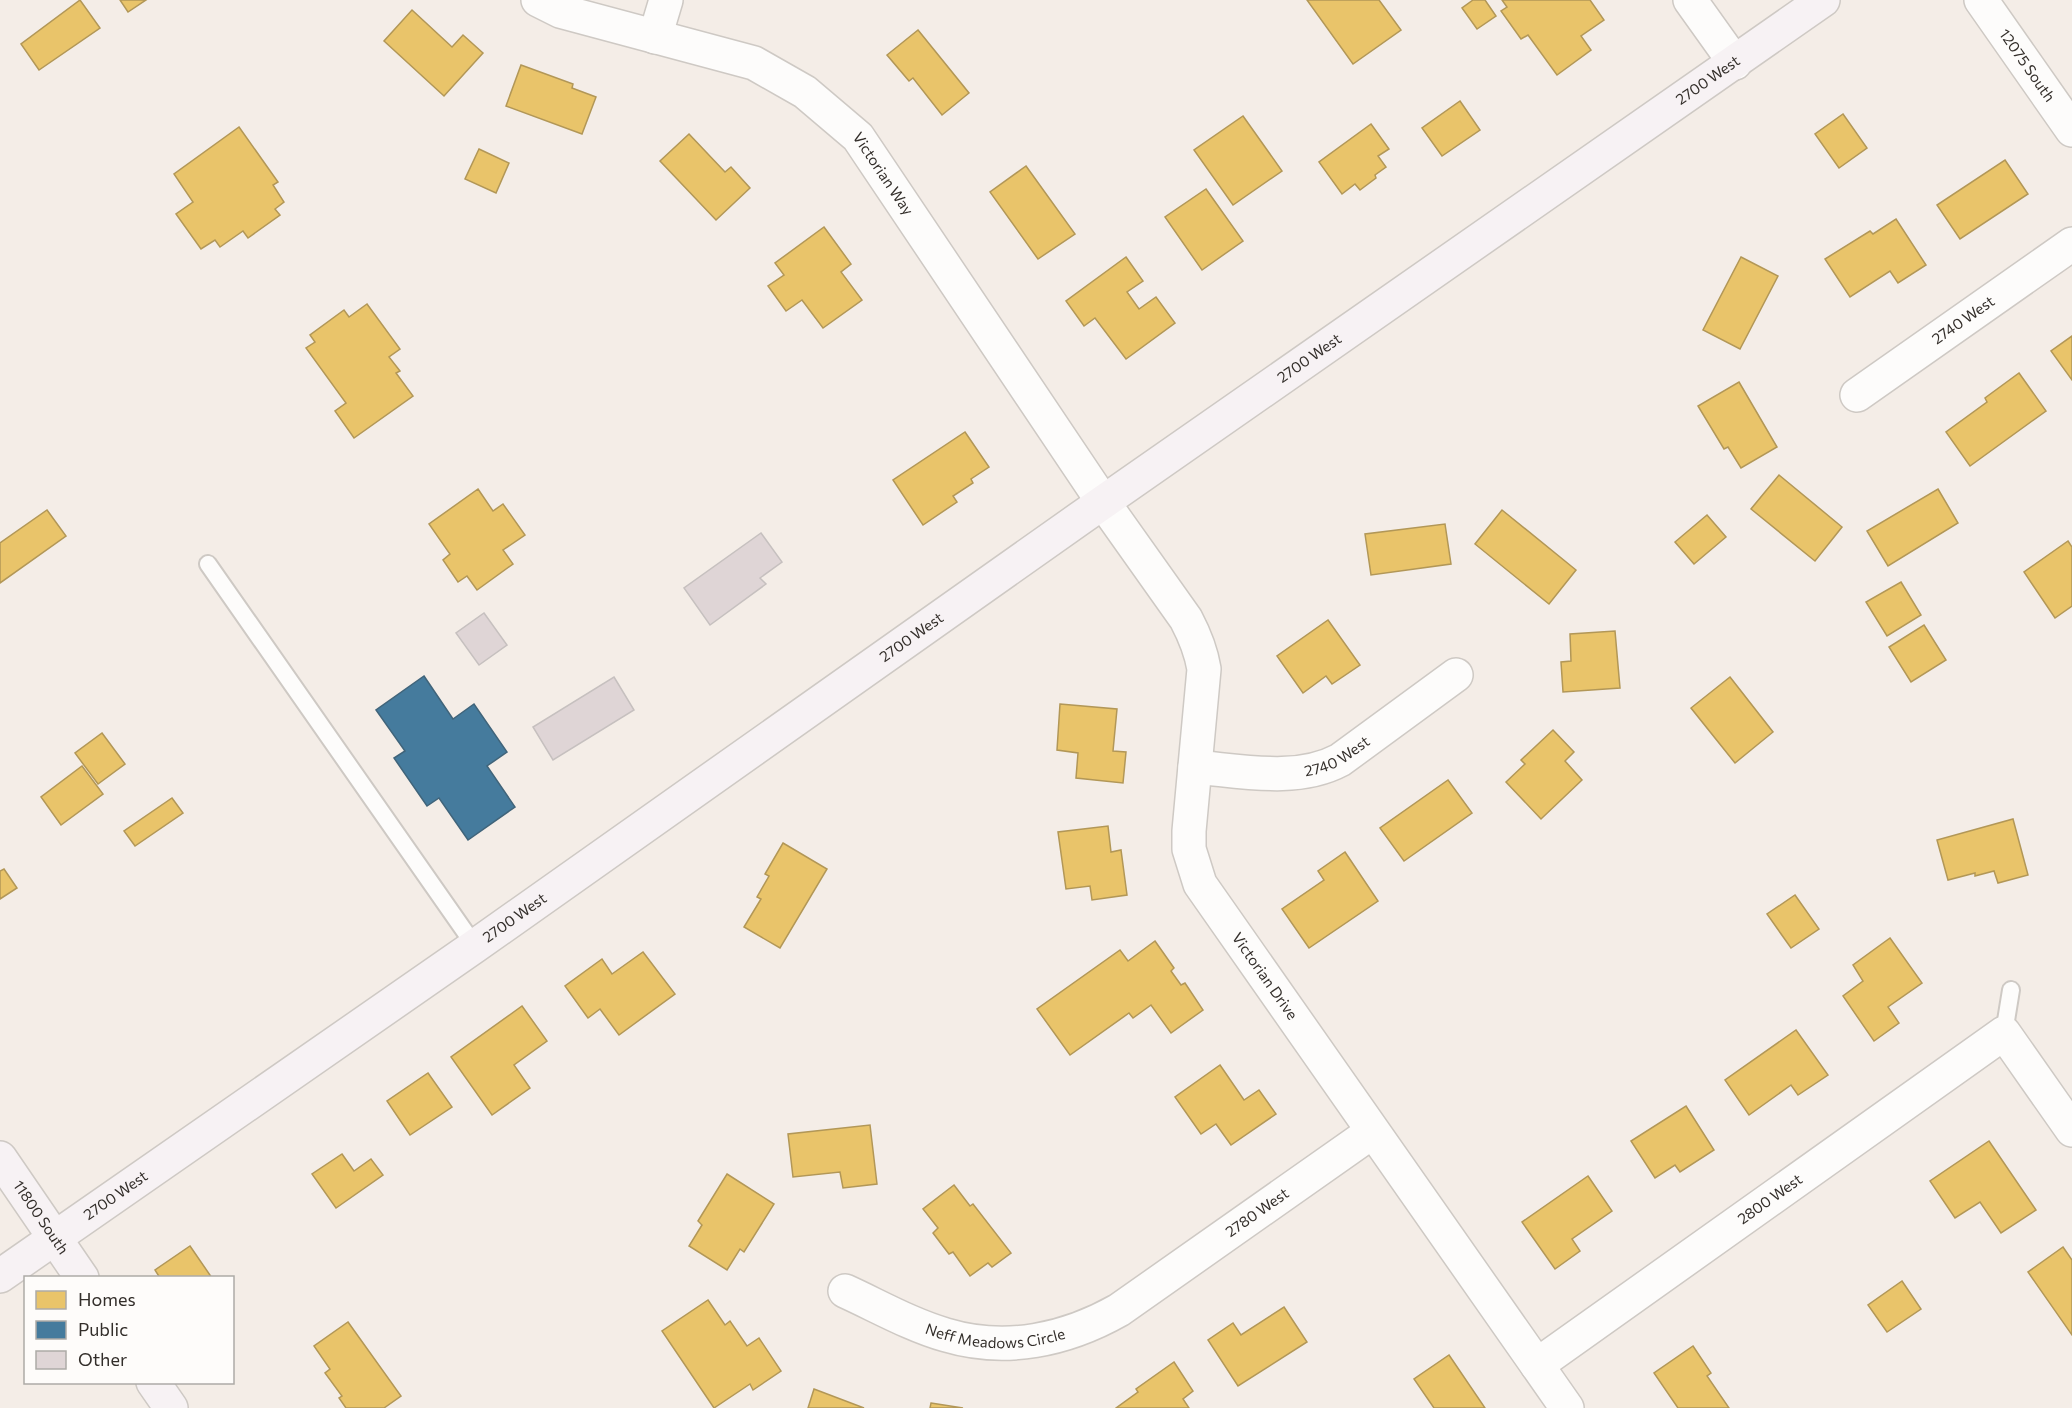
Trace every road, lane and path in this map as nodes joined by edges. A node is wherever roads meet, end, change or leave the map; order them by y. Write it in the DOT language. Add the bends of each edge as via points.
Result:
graph roads {
  1 [pos="538,0"];
  2 [pos="666,0"];
  3 [pos="1690,0"];
  4 [pos="1823,0"];
  5 [pos="1981,0"];
  6 [pos="655,37"];
  7 [pos="1735,63"];
  8 [pos="2072,130"];
  9 [pos="2072,244"];
  10 [pos="1857,395"];
  11 [pos="1103,502"];
  12 [pos="208,564"];
  13 [pos="1456,675"];
  14 [pos="1195,767"];
  15 [pos="475,946"];
  16 [pos="2011,990"];
  17 [pos="2004,1033"];
  18 [pos="2072,1130"];
  19 [pos="1372,1132"];
  20 [pos="0,1158"];
  21 [pos="54,1237"];
  22 [pos="0,1276"];
  23 [pos="81,1276"];
  24 [pos="845,1291"];
  25 [pos="1144,1293"];
  26 [pos="1537,1365"];
  27 [pos="154,1384"];
  28 [pos="171,1408"];
  29 [pos="1567,1408"];
  1 -- 6 [label="street, Victorian Way" via="560,11"];
  2 -- 6 [label="street"];
  3 -- 7 [label="street"];
  4 -- 7 [label="main road, 2700 West"];
  5 -- 8 [label="street, 12075 South"];
  6 -- 11 [label="street, Victorian Way" via="754,63 805,92 858,137"];
  7 -- 11 [label="main road, 2700 West"];
  9 -- 10 [label="street, 2740 West"];
  11 -- 14 [label="street, Victorian Drive" via="1186,619 1201,652 1204,669"];
  11 -- 15 [label="main road, 2700 West"];
  12 -- 15 [label="lane"];
  13 -- 14 [label="street, 2740 West" via="1326,767 1293,774"];
  14 -- 19 [label="street, Victorian Drive" via="1189,849 1200,884"];
  15 -- 21 [label="main road, 2700 West"];
  16 -- 17 [label="lane"];
  17 -- 18 [label="street"];
  17 -- 26 [label="street, 2800 West"];
  19 -- 25 [label="street, 2780 West"];
  19 -- 26 [label="street, Victorian Drive"];
  20 -- 21 [label="main road, 11800 South"];
  21 -- 22 [label="main road, 2700 West"];
  21 -- 23 [label="main road, 11800 South"];
  24 -- 25 [label="street, Neff Meadows Circle" via="947,1335 1006,1344 1036,1342 1093,1325"];
  26 -- 29 [label="street, Victorian Drive"];
  27 -- 28 [label="main road"];
}
